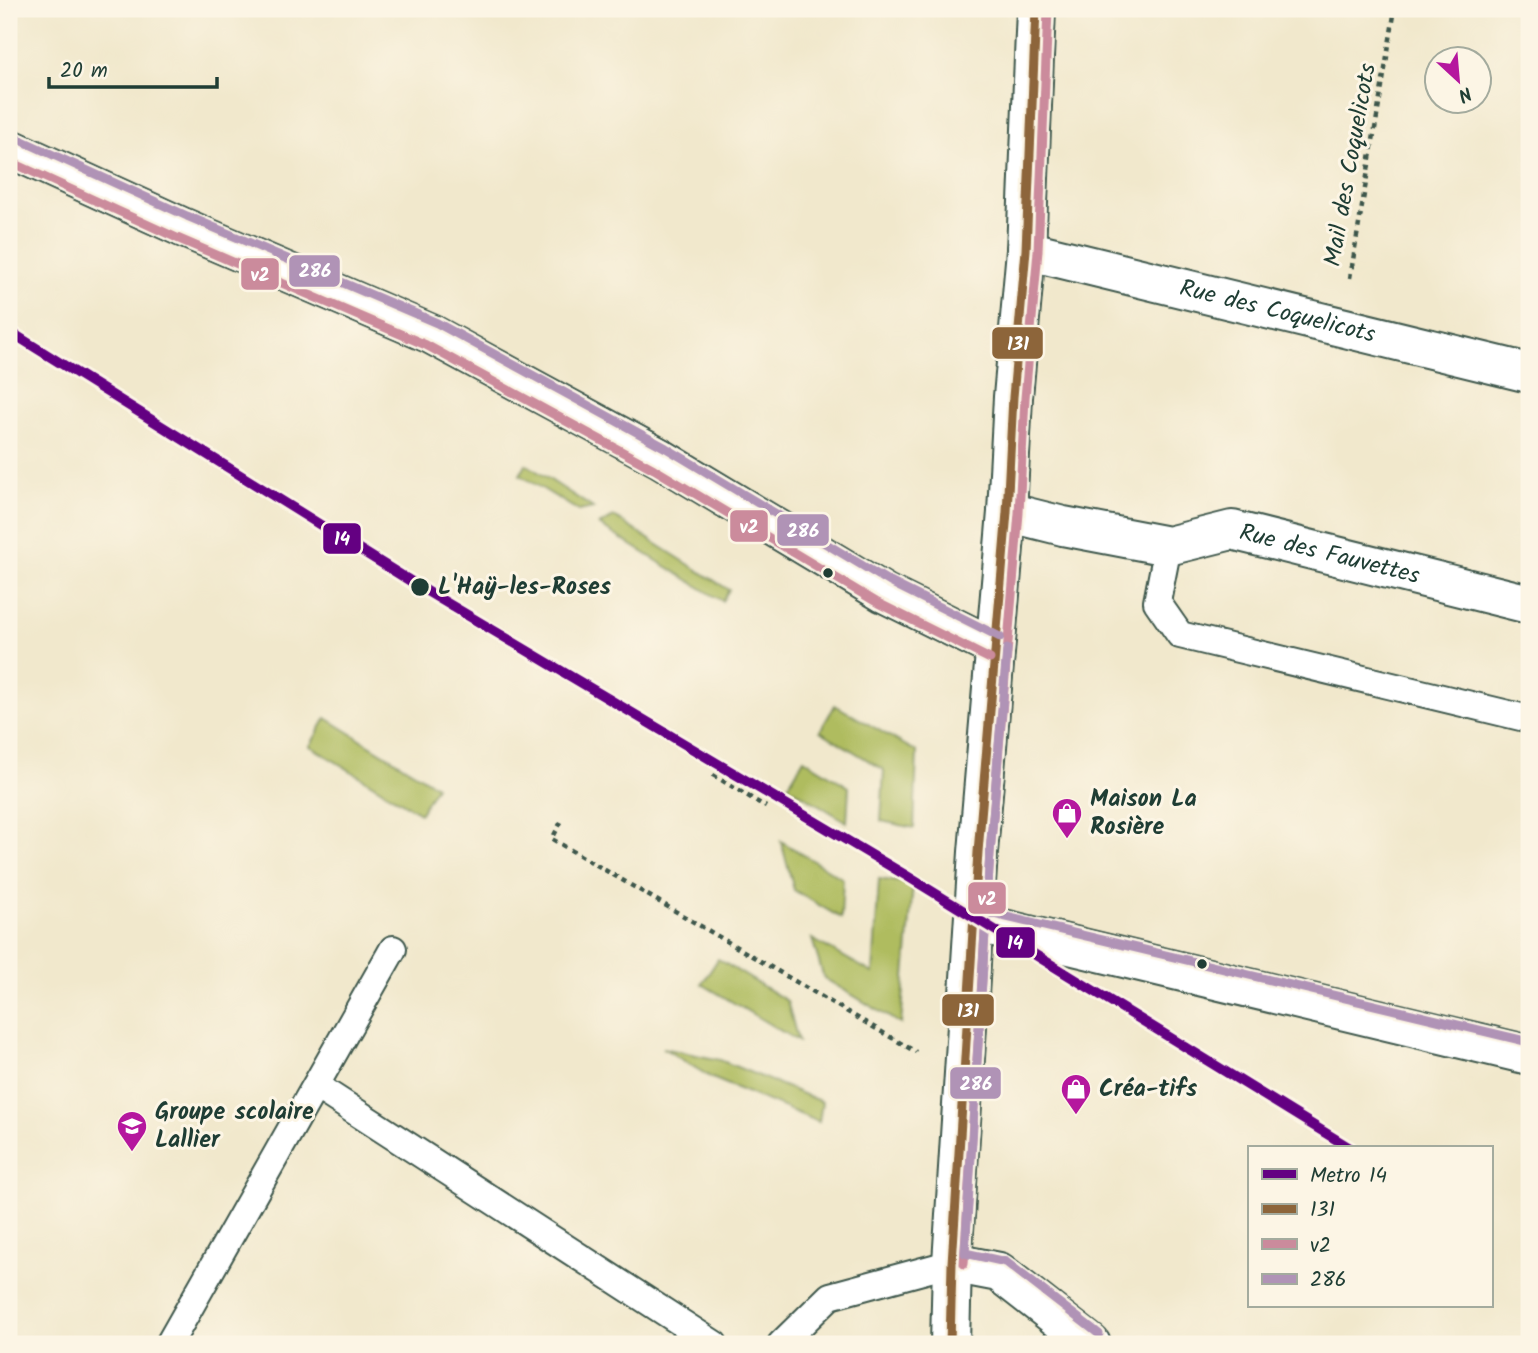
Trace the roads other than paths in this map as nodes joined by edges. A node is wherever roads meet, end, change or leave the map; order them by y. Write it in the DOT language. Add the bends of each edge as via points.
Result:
graph roads {
  1 [pos="1036,9"];
  2 [pos="9,148"];
  3 [pos="1026,250"];
  4 [pos="1529,373"];
  5 [pos="1007,512"];
  6 [pos="1168,546"];
  7 [pos="1529,604"];
  8 [pos="995,648"];
  9 [pos="1529,719"];
  10 [pos="974,922"];
  11 [pos="393,949"];
  12 [pos="1529,1055"];
  13 [pos="316,1086"];
  14 [pos="952,1263"];
  15 [pos="169,1344"];
  16 [pos="714,1344"];
  17 [pos="781,1344"];
  18 [pos="950,1344"];
  19 [pos="1091,1344"];
  1 -- 3 [label="street"];
  2 -- 8 [label="street" via="431,334 660,458 884,593"];
  3 -- 4 [label="street, Rue des Coquelicots"];
  3 -- 5 [label="street"];
  5 -- 6 [label="street, Rue des Fauvettes"];
  5 -- 8 [label="street"];
  6 -- 7 [label="street, Rue des Fauvettes" via="1232,530"];
  6 -- 9 [label="lane" via="1157,602 1180,635"];
  8 -- 10 [label="street"];
  10 -- 12 [label="street"];
  10 -- 14 [label="street"];
  11 -- 13 [label="lane"];
  13 -- 15 [label="lane"];
  13 -- 16 [label="lane"];
  14 -- 17 [label="lane" via="830,1296"];
  14 -- 18 [label="street"];
  14 -- 19 [label="street" via="999,1272"];
}
